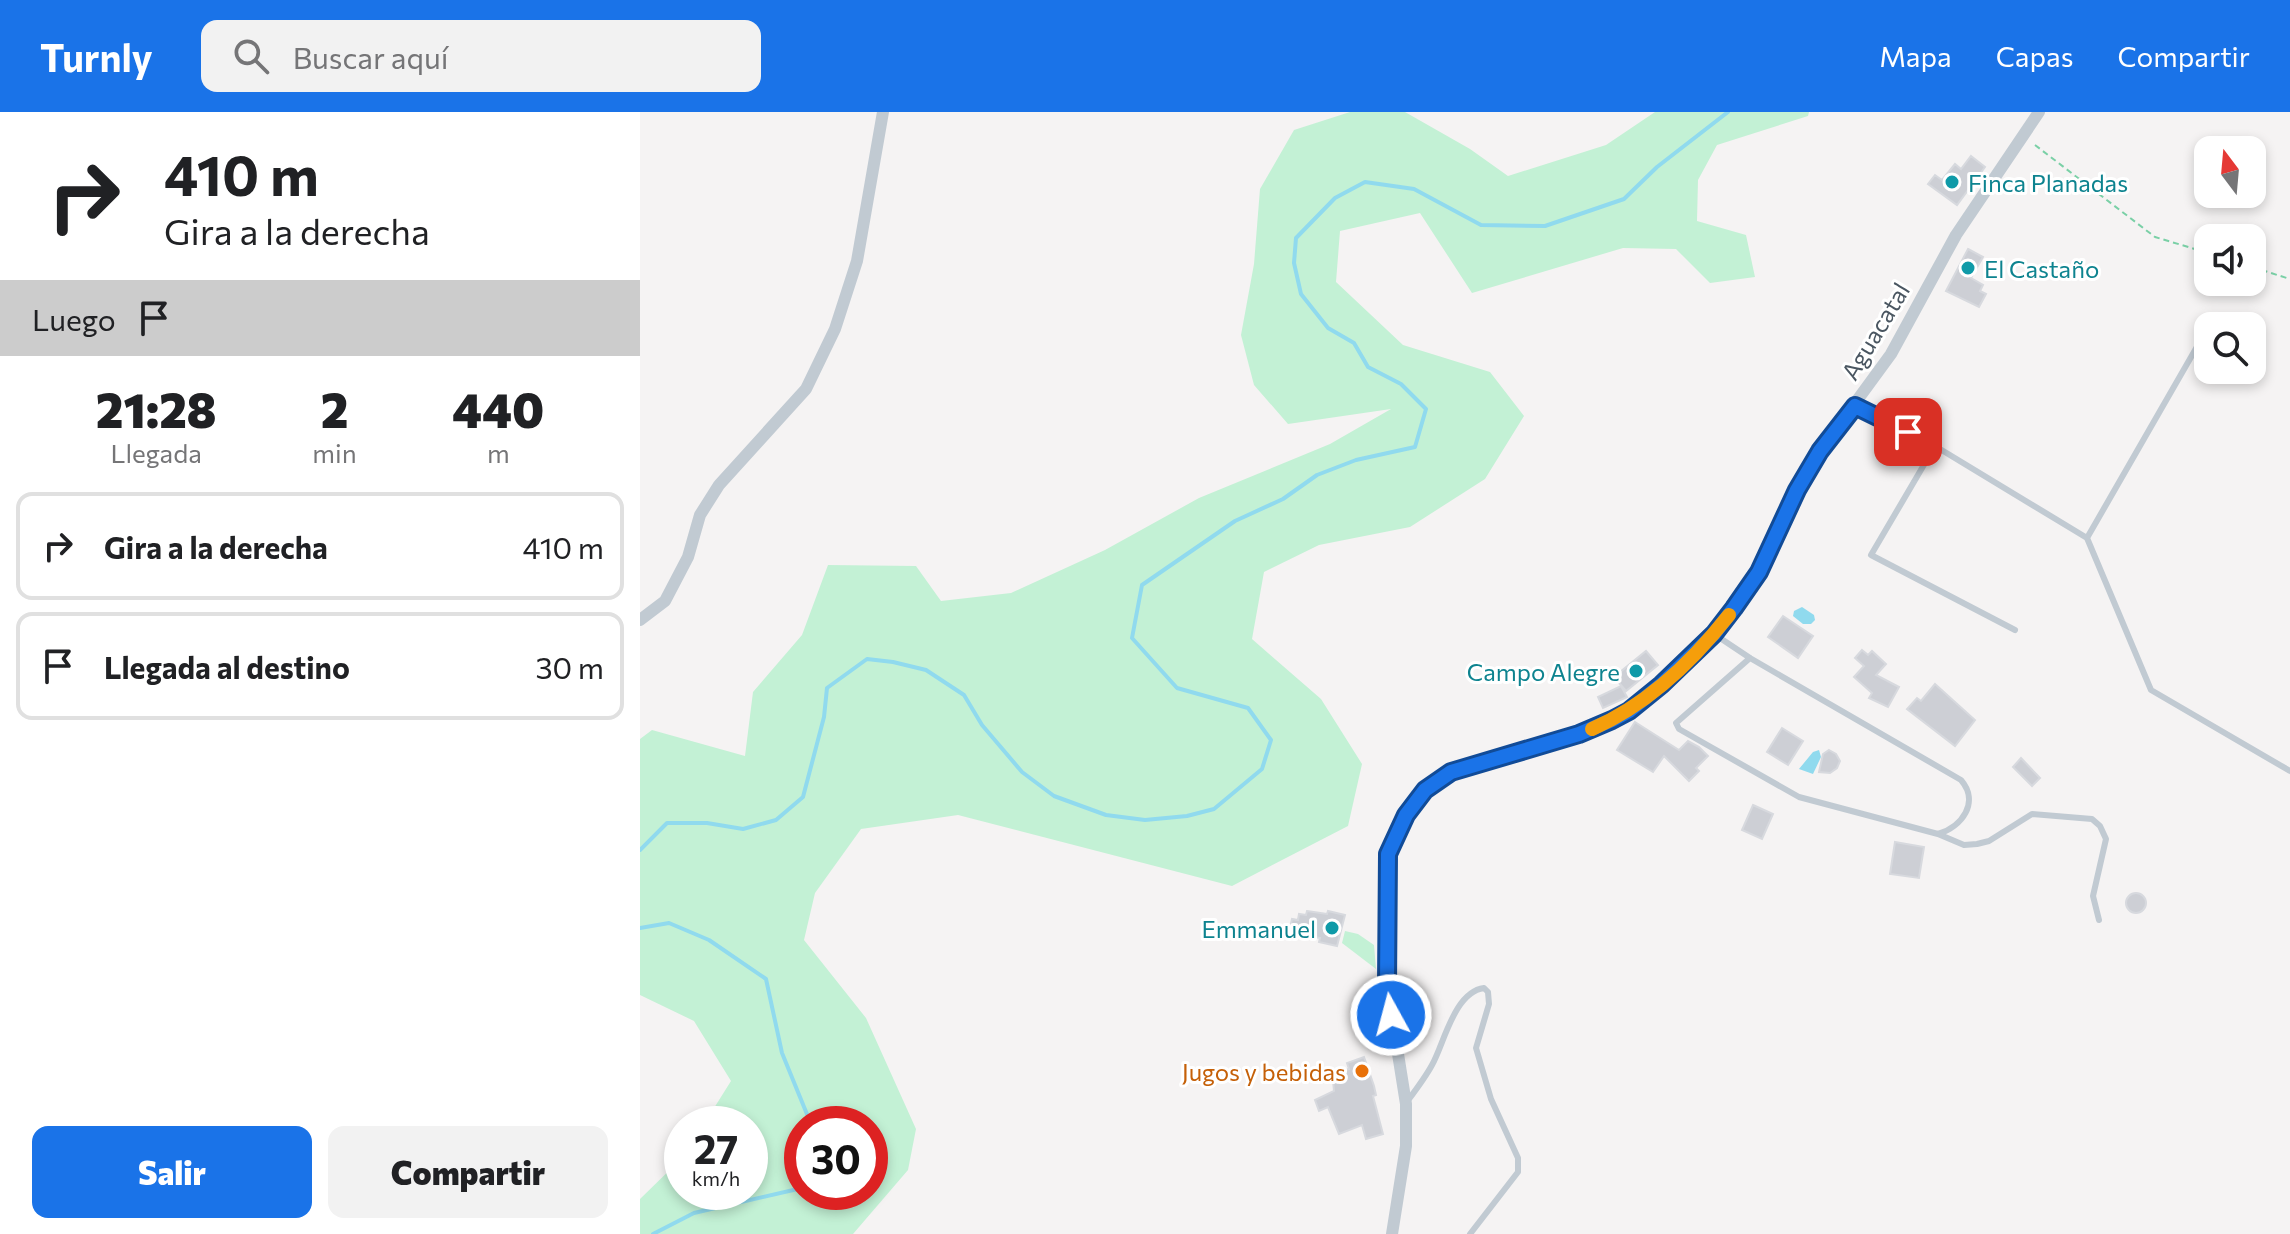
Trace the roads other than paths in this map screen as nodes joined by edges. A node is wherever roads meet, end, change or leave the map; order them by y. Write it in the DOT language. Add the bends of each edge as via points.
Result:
graph roads {
  1 [pos="883,112"];
  2 [pos="2039,112"];
  3 [pos="2194,352"];
  4 [pos="1855,406"];
  5 [pos="1935,446"];
  6 [pos="2087,538"];
  7 [pos="640,620"];
  8 [pos="2015,630"];
  9 [pos="1714,634"];
  10 [pos="1750,658"];
  11 [pos="2290,771"];
  12 [pos="1938,834"];
  13 [pos="2099,920"];
  14 [pos="1406,1104"];
  15 [pos="1392,1234"];
  16 [pos="1470,1234"];
  1 -- 7 [label="street" via="857,261 835,329 806,389 719,485 700,515 688,557 665,601"];
  2 -- 4 [label="street, Aguacatal" via="1956,235 1891,354"];
  3 -- 6 [label="lane"];
  4 -- 5 [label="lane"];
  4 -- 9 [label="street, Aguacatal" via="1820,451 1759,572"];
  5 -- 6 [label="lane"];
  5 -- 8 [label="lane" via="1871,555"];
  6 -- 11 [label="lane" via="2151,690"];
  9 -- 10 [label="lane"];
  9 -- 14 [label="street, Aguacatal" via="1629,711 1579,734 1451,772 1425,790 1406,815 1388,854 1387,971"];
  10 -- 12 [label="lane" via="1961,780 1970,798 1969,810 1949,831"];
  10 -- 12 [label="lane" via="1676,723 1679,729 1799,797"];
  12 -- 13 [label="lane" via="1964,845 1977,844 2032,814 2092,819 2106,839 2093,896"];
  14 -- 15 [label="street, Aguacatal" via="1406,1146"];
  14 -- 16 [label="lane" via="1433,1064 1452,1016 1475,990 1484,988 1489,1004 1476,1048 1491,1099 1518,1158 1518,1172"];
}
